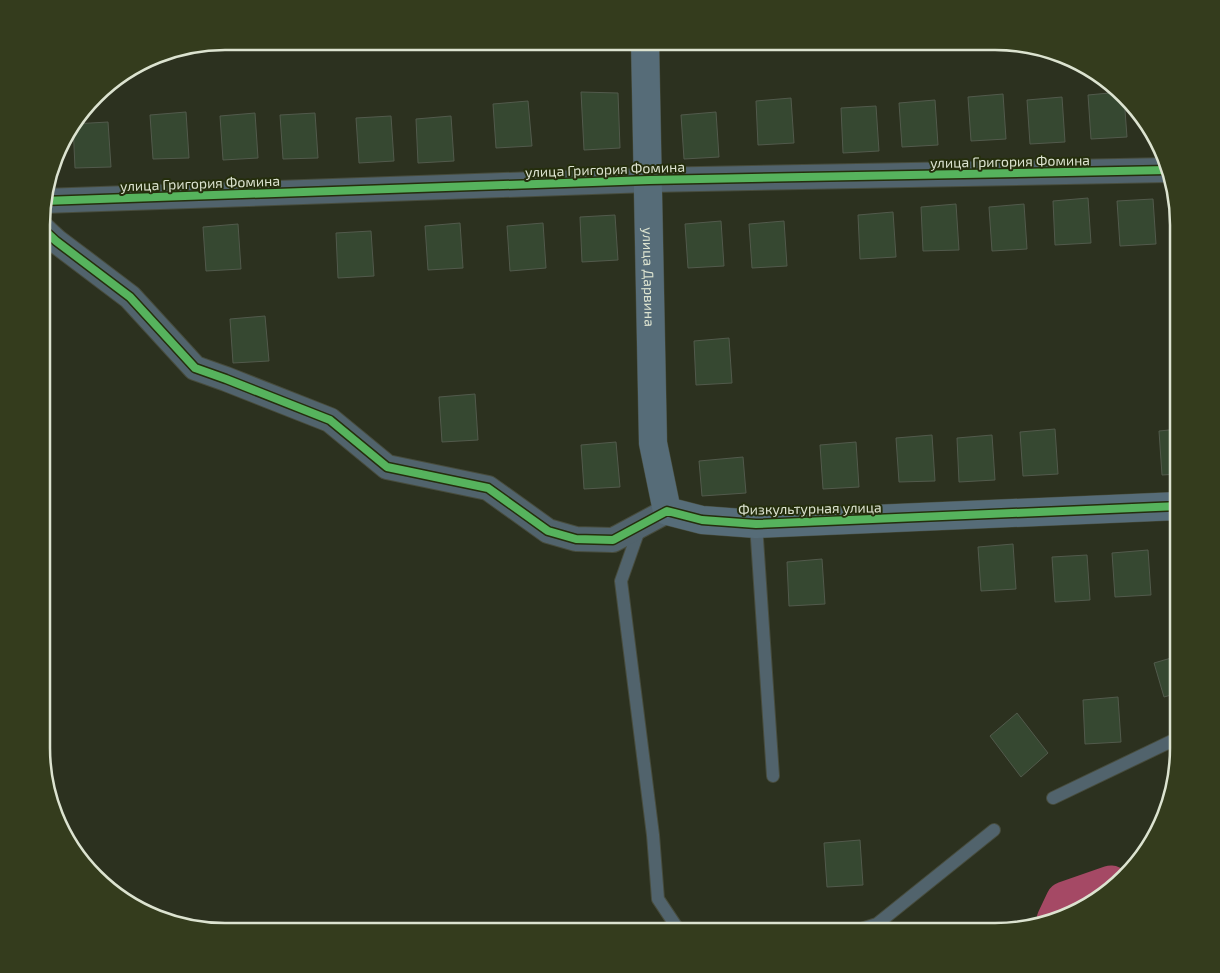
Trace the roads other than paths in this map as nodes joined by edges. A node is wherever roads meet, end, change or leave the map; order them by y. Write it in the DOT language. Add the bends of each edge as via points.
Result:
graph roads {
  1 [pos="645,50"];
  2 [pos="1162,170"];
  3 [pos="649,180"];
  4 [pos="51,201"];
  5 [pos="50,235"];
  6 [pos="1170,506"];
  7 [pos="667,511"];
  8 [pos="756,524"];
  9 [pos="640,525"];
  10 [pos="1170,742"];
  11 [pos="773,776"];
  12 [pos="1053,798"];
  13 [pos="994,830"];
  14 [pos="674,923"];
  15 [pos="878,923"];
  1 -- 3 [label="street, улица Дарвина"];
  2 -- 3 [label="street, улица Григория Фомина"];
  3 -- 4 [label="street, улица Григория Фомина"];
  3 -- 7 [label="street, улица Дарвина" via="653,443"];
  5 -- 9 [label="street" via="130,298 194,368 330,420 387,467 488,488 548,531 576,539 613,540"];
  6 -- 8 [label="street, Физкультурная улица"];
  7 -- 8 [label="street, Физкультурная улица" via="702,520"];
  7 -- 9 [label="street"];
  8 -- 11 [label="lane"];
  9 -- 14 [label="lane" via="621,581 658,899"];
  10 -- 12 [label="lane"];
  13 -- 15 [label="lane"];
}
